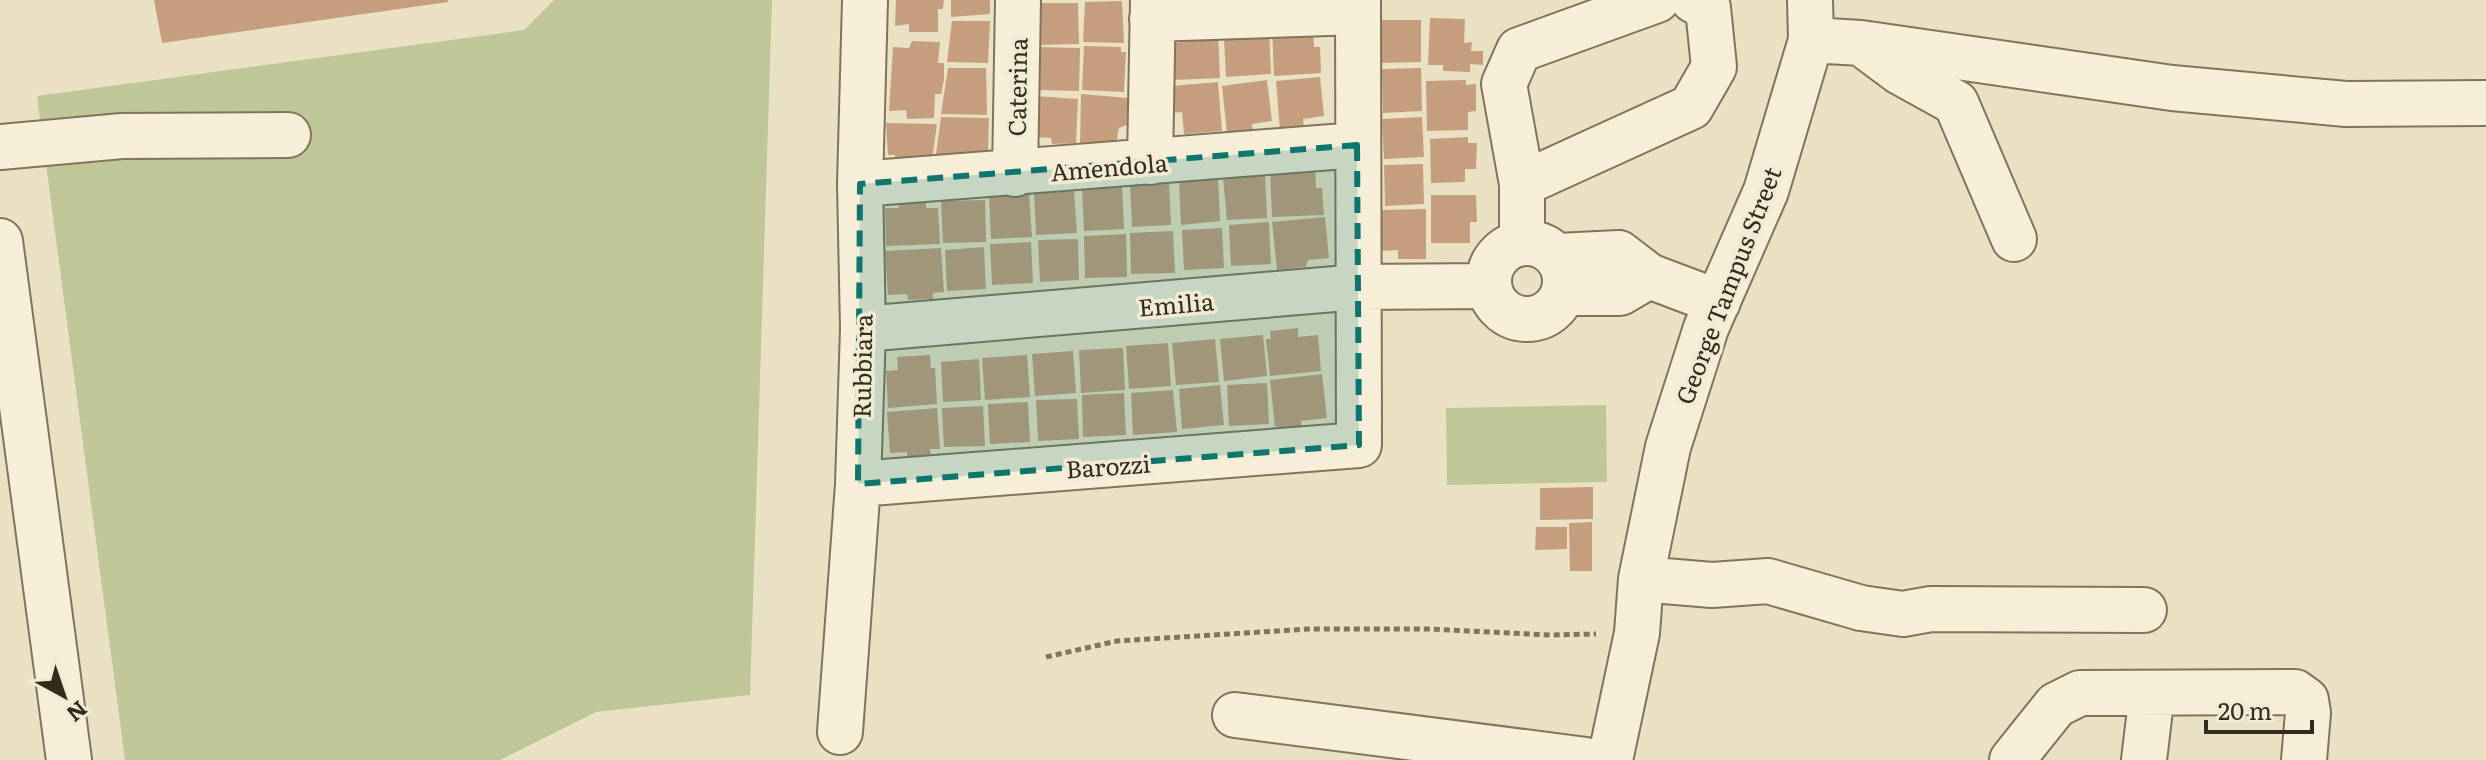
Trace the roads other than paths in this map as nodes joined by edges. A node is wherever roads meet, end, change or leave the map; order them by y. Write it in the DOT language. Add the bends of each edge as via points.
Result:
graph roads {
  1 [pos="865,0"];
  2 [pos="1018,0"];
  3 [pos="1657,0"];
  4 [pos="1693,0"];
  5 [pos="1357,6"];
  6 [pos="1153,10"];
  7 [pos="1810,20"];
  8 [pos="1861,43"];
  9 [pos="2485,103"];
  10 [pos="288,135"];
  11 [pos="1357,145"];
  12 [pos="0,147"];
  13 [pos="1150,162"];
  14 [pos="1015,174"];
  15 [pos="860,184"];
  16 [pos="1522,184"];
  17 [pos="2014,239"];
  18 [pos="0,241"];
  19 [pos="1548,264"];
  20 [pos="1488,286"];
  21 [pos="1358,287"];
  22 [pos="1718,302"];
  23 [pos="863,329"];
  24 [pos="6,332"];
  25 [pos="858,484"];
  26 [pos="1641,579"];
  27 [pos="2144,610"];
  28 [pos="2152,693"];
  29 [pos="1235,715"];
  30 [pos="840,732"];
  31 [pos="69,760"];
  32 [pos="1586,760"];
  33 [pos="1610,760"];
  34 [pos="2012,760"];
  35 [pos="2144,760"];
  36 [pos="2304,760"];
  1 -- 15 [label="street, Rubbiara"];
  2 -- 14 [label="street, Caterina"];
  3 -- 16 [label="street" via="1519,50 1504,84"];
  4 -- 16 [label="street" via="1708,8 1714,67 1691,107"];
  5 -- 6 [label="street"];
  5 -- 11 [label="street"];
  6 -- 13 [label="street"];
  7 -- 8 [label="street"];
  7 -- 22 [label="street, George Tampus Street" via="1766,191"];
  8 -- 9 [label="street" via="2188,90 2346,104"];
  8 -- 17 [label="street" via="1956,103"];
  10 -- 12 [label="street" via="122,136"];
  11 -- 13 [label="street, Amendola"];
  11 -- 21 [label="street"];
  13 -- 14 [label="street, Amendola"];
  14 -- 15 [label="street, Amendola"];
  15 -- 23 [label="street, Rubbiara"];
  16 -- 19 [label="street"];
  18 -- 24 [label="street"];
  19 -- 20 [label="street" via="1503,250 1491,266"];
  19 -- 20 [label="street" via="1557,306 1545,315 1530,319 1502,312"];
  19 -- 22 [label="street" via="1620,293 1649,276"];
  20 -- 21 [label="street, Emilia"];
  21 -- 23 [label="street, Emilia"];
  21 -- 25 [label="street, Barozzi" via="1359,445"];
  22 -- 26 [label="street, George Tampus Street" via="1668,447"];
  23 -- 25 [label="street, Rubbiara"];
  24 -- 31 [label="street"];
  25 -- 30 [label="street, Rubbiara"];
  26 -- 27 [label="street" via="1712,585 1768,581 1903,614 1931,609"];
  26 -- 33 [label="street, George Tampus Street" via="1637,633"];
  28 -- 34 [label="street" via="2080,693 2056,705"];
  28 -- 35 [label="street"];
  28 -- 36 [label="street" via="2295,692 2306,700 2308,713"];
  29 -- 32 [label="street"];
}
